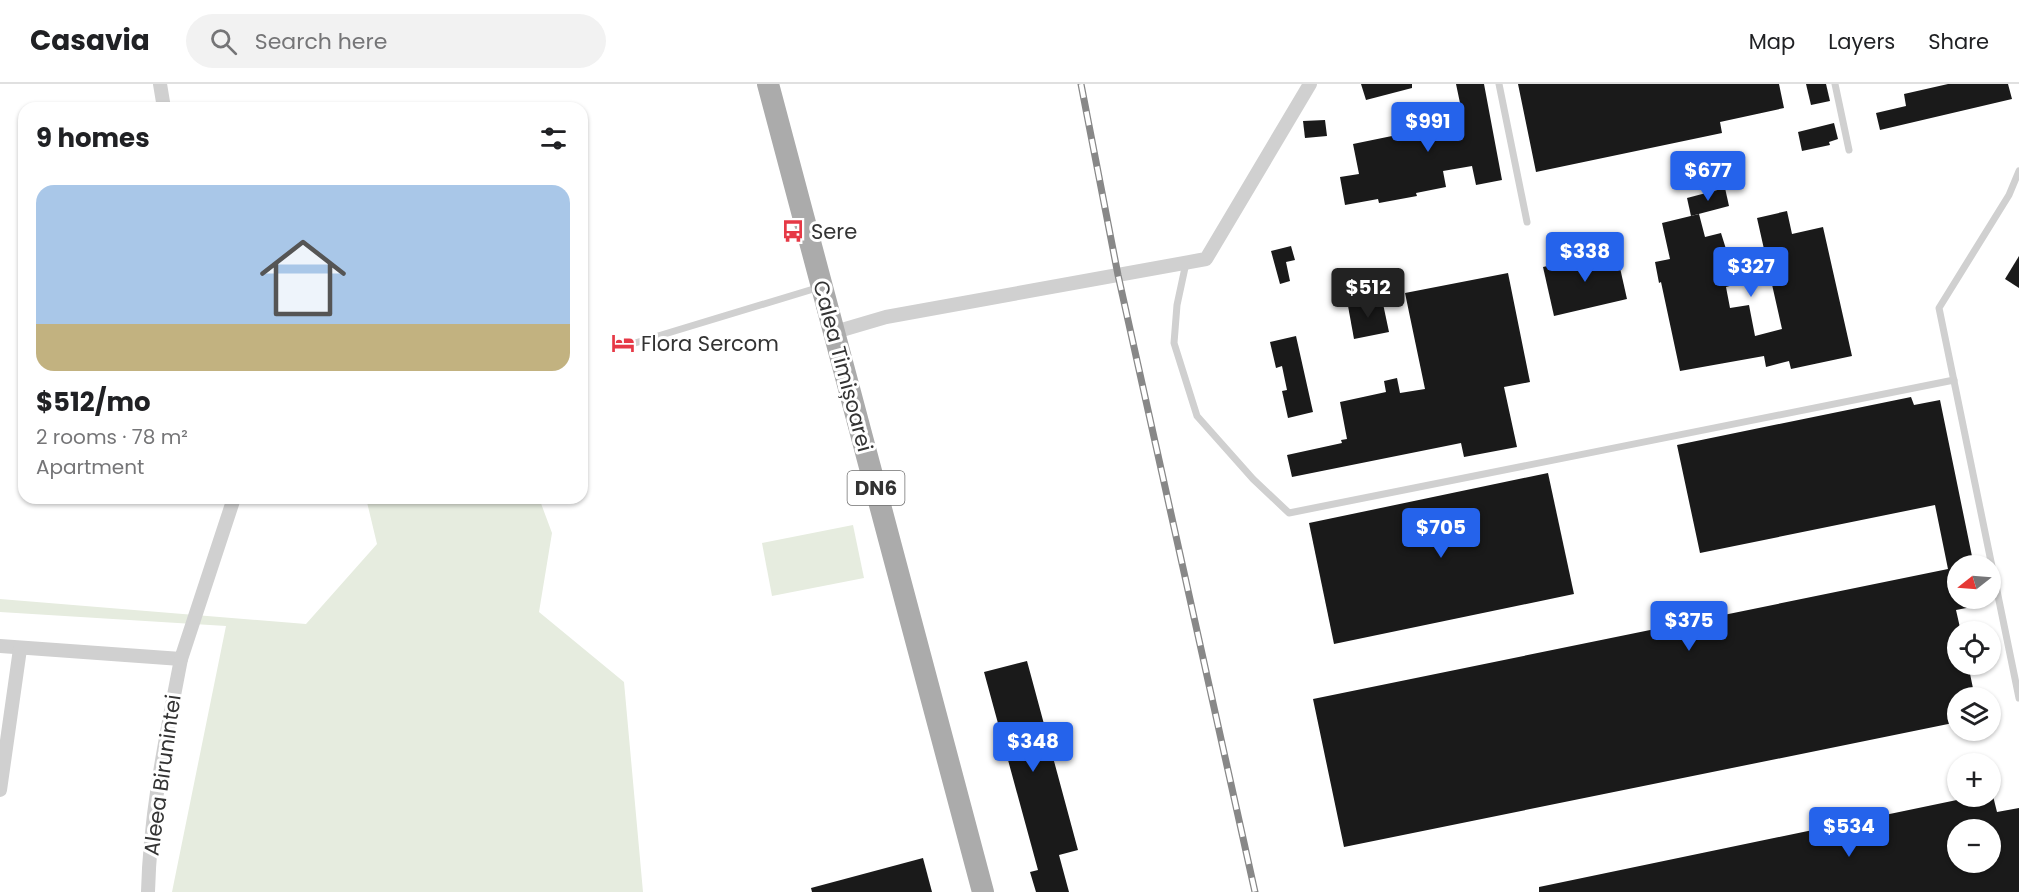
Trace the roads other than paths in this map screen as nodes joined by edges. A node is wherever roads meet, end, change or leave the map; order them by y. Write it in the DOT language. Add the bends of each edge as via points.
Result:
graph roads {
  1 [pos="160,84"];
  2 [pos="768,84"];
  3 [pos="1310,84"];
  4 [pos="1499,84"];
  5 [pos="1835,84"];
  6 [pos="163,102"];
  7 [pos="1850,150"];
  8 [pos="2019,171"];
  9 [pos="1527,222"];
  10 [pos="1185,263"];
  11 [pos="822,286"];
  12 [pos="835,332"];
  13 [pos="635,343"];
  14 [pos="1954,380"];
  15 [pos="232,504"];
  16 [pos="0,646"];
  17 [pos="20,649"];
  18 [pos="181,659"];
  19 [pos="2019,698"];
  20 [pos="0,790"];
  21 [pos="148,892"];
  22 [pos="983,892"];
  1 -- 6 [label="street"];
  2 -- 11 [label="main road, Calea Timișoarei / DN6"];
  3 -- 10 [label="street" via="1206,259"];
  4 -- 9 [label="lane"];
  5 -- 7 [label="lane"];
  8 -- 14 [label="lane" via="2009,195 1939,308"];
  10 -- 12 [label="street" via="886,317"];
  10 -- 14 [label="lane" via="1174,343 1197,416 1290,513"];
  11 -- 12 [label="main road, Calea Timișoarei / DN6"];
  11 -- 13 [label="lane"];
  12 -- 22 [label="main road, Calea Timișoarei / DN6"];
  14 -- 19 [label="lane"];
  15 -- 18 [label="street, Aleea Birunintei"];
  16 -- 17 [label="street"];
  17 -- 18 [label="street"];
  17 -- 20 [label="street"];
  18 -- 21 [label="street, Aleea Birunintei" via="159,769"];
}
